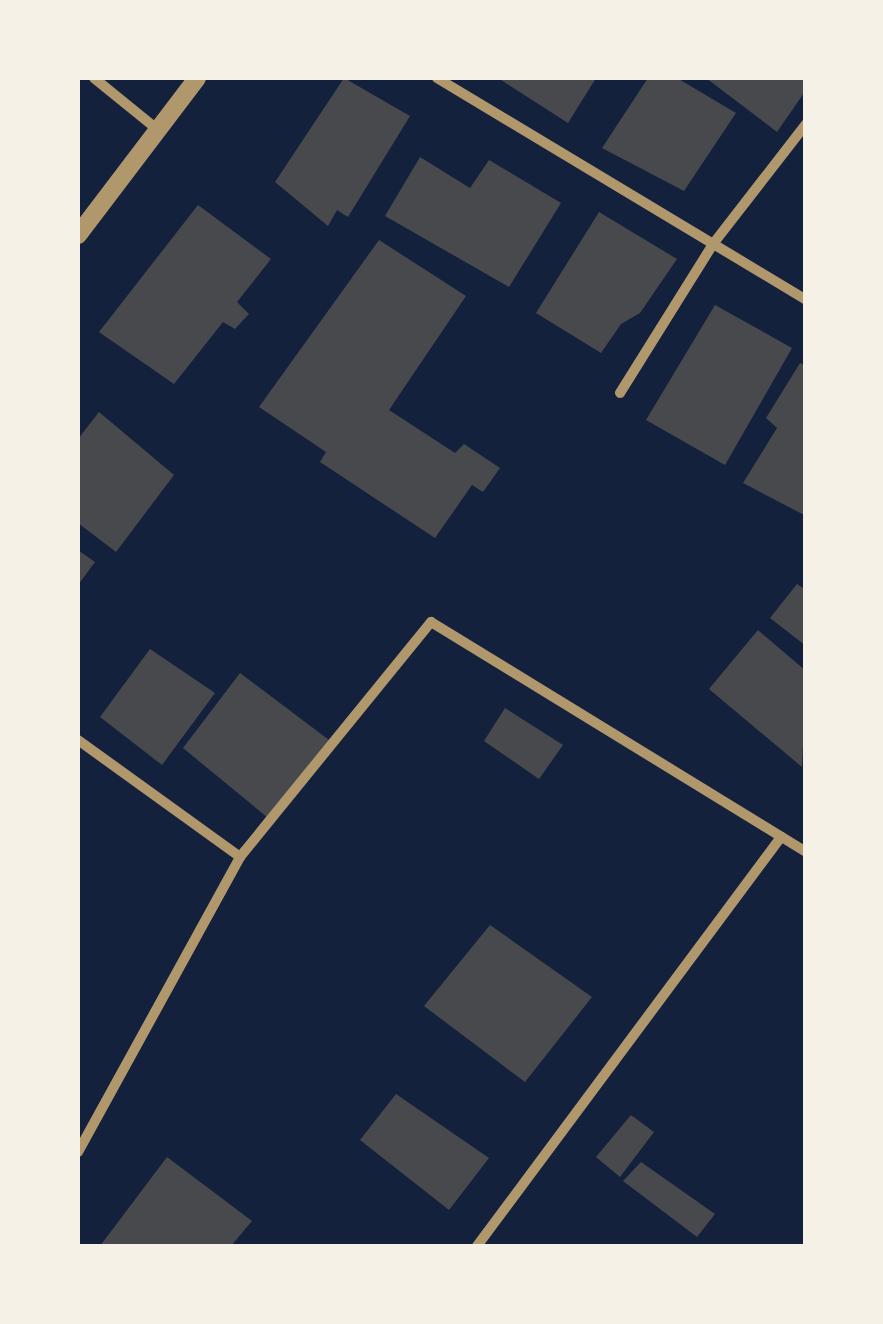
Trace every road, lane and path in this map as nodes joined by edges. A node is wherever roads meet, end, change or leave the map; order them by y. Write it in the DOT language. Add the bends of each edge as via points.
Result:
graph roads {
  1 [pos="94,78"];
  2 [pos="198,78"];
  3 [pos="437,78"];
  4 [pos="806,124"];
  5 [pos="158,130"];
  6 [pos="78,235"];
  7 [pos="713,244"];
  8 [pos="806,300"];
  9 [pos="620,392"];
  10 [pos="78,740"];
  11 [pos="781,837"];
  12 [pos="806,852"];
  13 [pos="240,857"];
  14 [pos="78,1152"];
  15 [pos="477,1246"];
  1 -- 5 [label="street"];
  2 -- 5 [label="street"];
  3 -- 7 [label="street"];
  4 -- 7 [label="street"];
  5 -- 6 [label="street"];
  7 -- 8 [label="street"];
  7 -- 9 [label="street"];
  10 -- 13 [label="street"];
  11 -- 12 [label="street"];
  11 -- 13 [label="street" via="431,622"];
  11 -- 15 [label="street"];
  13 -- 14 [label="street"];
}
